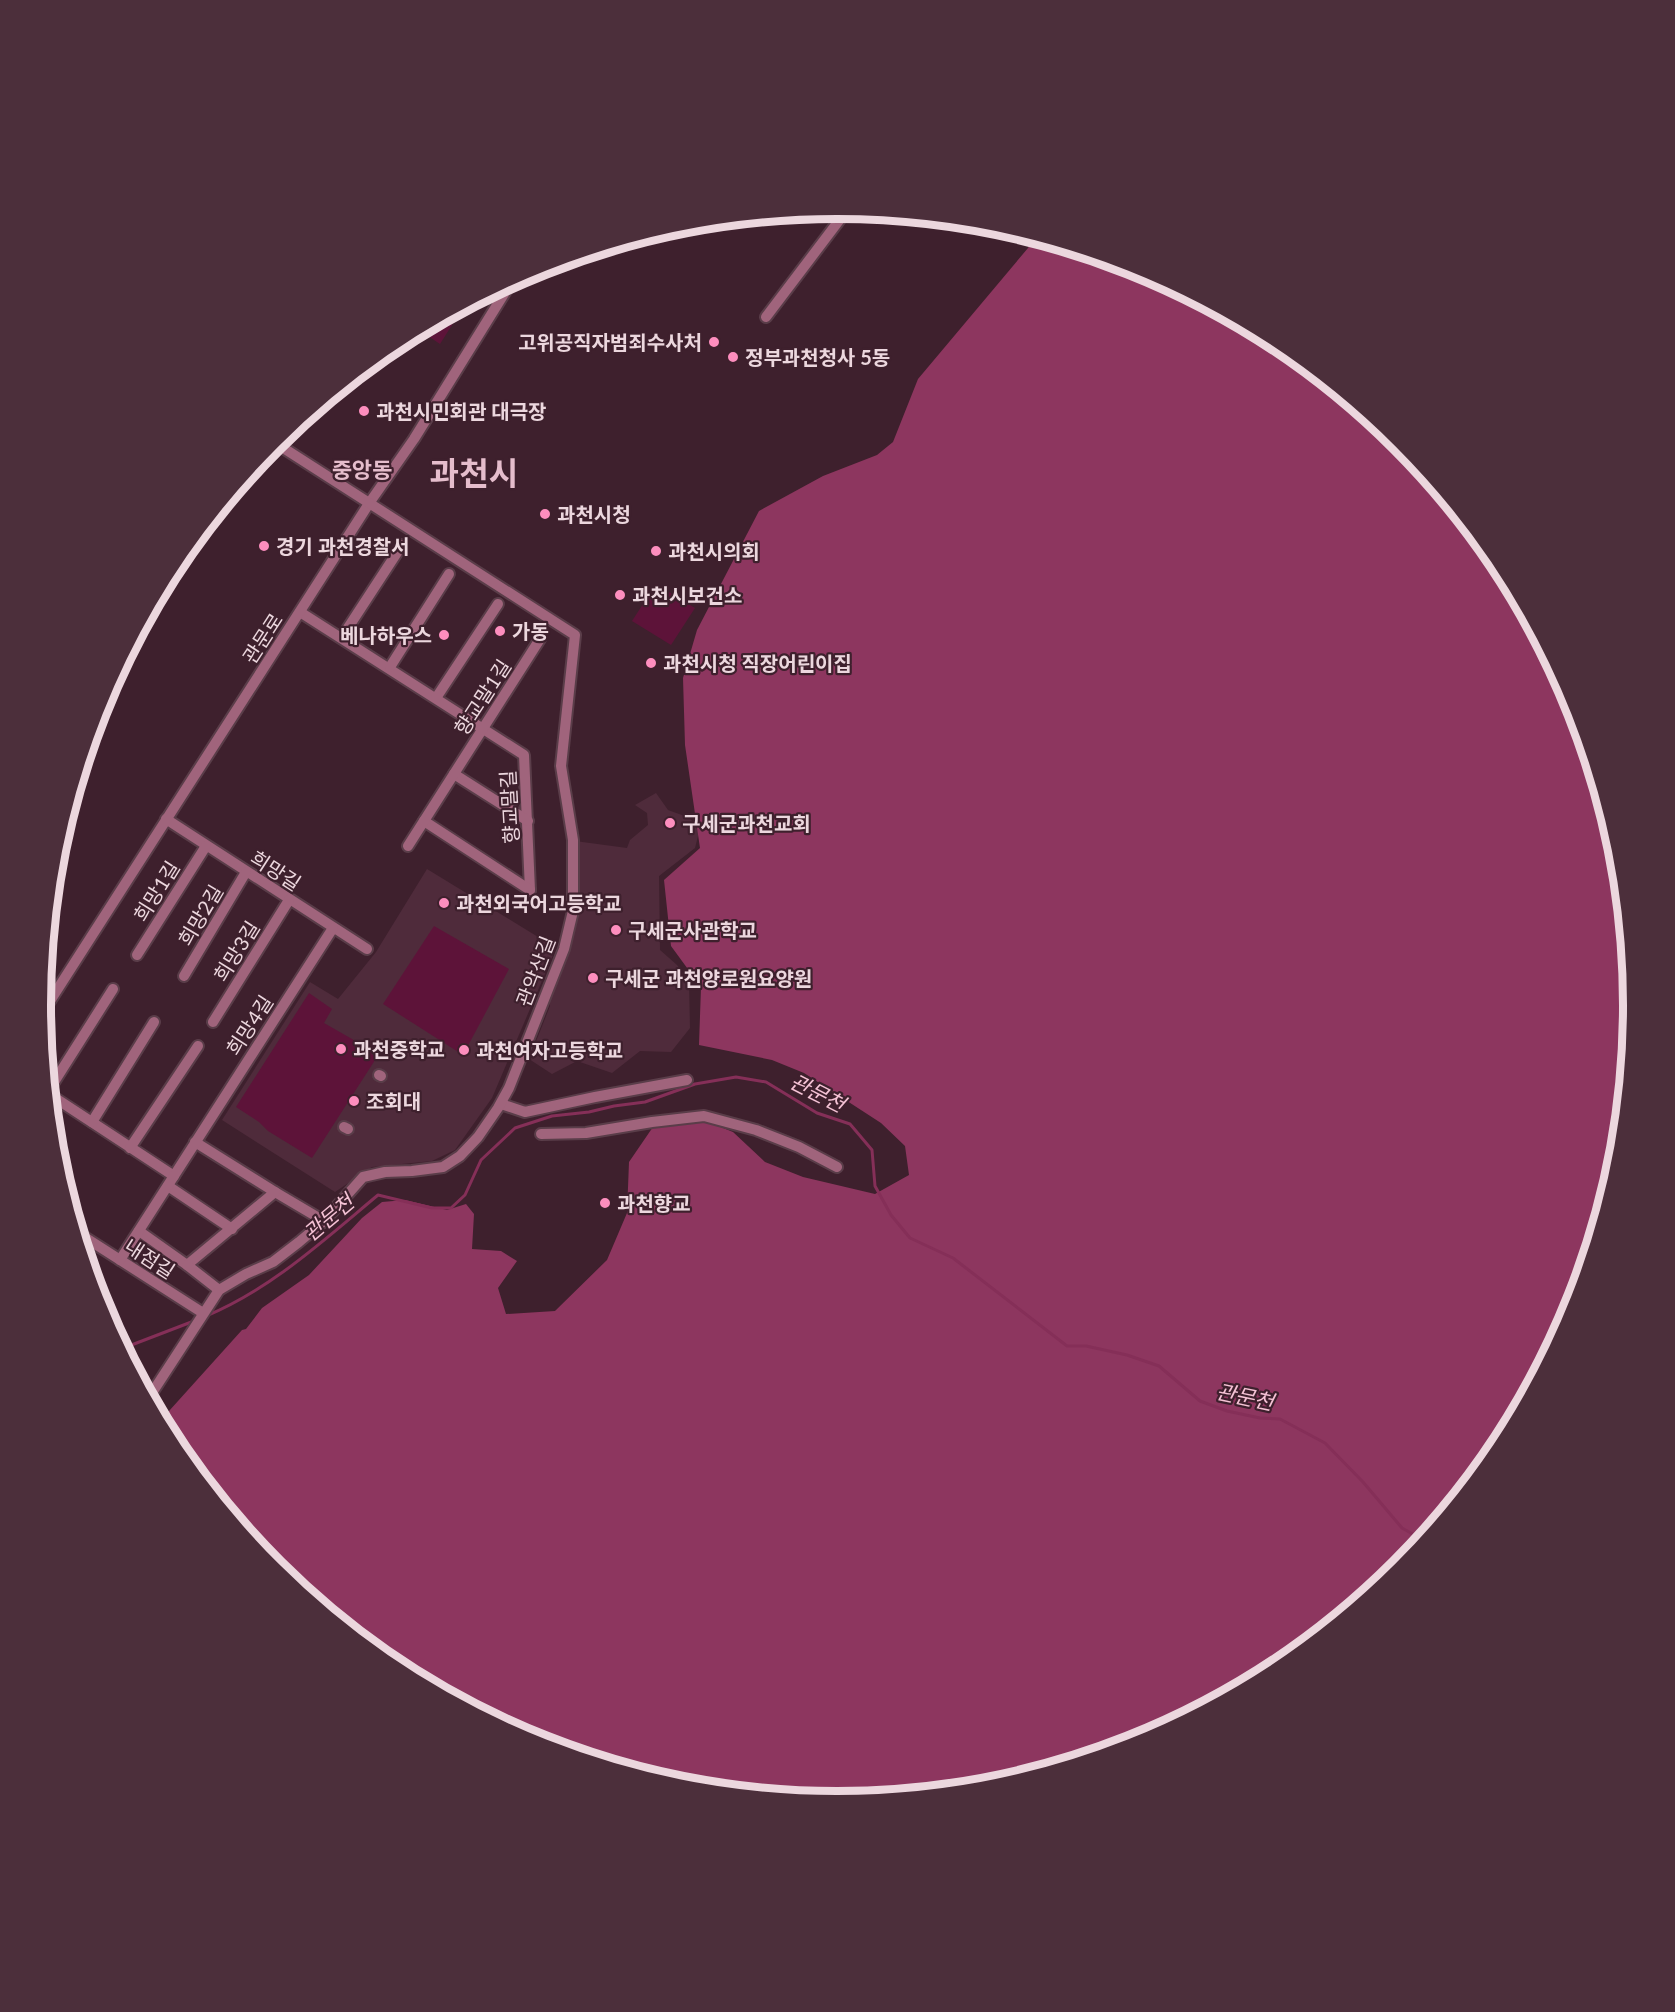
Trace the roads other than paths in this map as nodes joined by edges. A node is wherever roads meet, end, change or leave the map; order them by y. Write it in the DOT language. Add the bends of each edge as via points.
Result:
graph roads {
  1 [pos="840,219"];
  2 [pos="504,295"];
  3 [pos="766,317"];
  4 [pos="283,448"];
  5 [pos="370,502"];
  6 [pos="402,545"];
  7 [pos="449,574"];
  8 [pos="498,604"];
  9 [pos="300,612"];
  10 [pos="342,637"];
  11 [pos="540,639"];
  12 [pos="390,668"];
  13 [pos="436,698"];
  14 [pos="483,728"];
  15 [pos="454,774"];
  16 [pos="166,819"];
  17 [pos="424,821"];
  18 [pos="528,821"];
  19 [pos="206,846"];
  20 [pos="408,846"];
  21 [pos="246,872"];
  22 [pos="289,900"];
  23 [pos="333,928"];
  24 [pos="367,949"];
  25 [pos="137,955"];
  26 [pos="184,976"];
  27 [pos="113,989"];
  28 [pos="51,999"];
  29 [pos="154,1022"];
  30 [pos="213,1022"];
  31 [pos="198,1046"];
  32 [pos="55,1080"];
  33 [pos="687,1080"];
  34 [pos="57,1099"];
  35 [pos="501,1104"];
  36 [pos="92,1122"];
  37 [pos="542,1134"];
  38 [pos="195,1142"];
  39 [pos="130,1148"];
  40 [pos="837,1167"];
  41 [pos="174,1176"];
  42 [pos="168,1186"];
  43 [pos="275,1192"];
  44 [pos="324,1221"];
  45 [pos="232,1228"];
  46 [pos="139,1231"];
  47 [pos="87,1239"];
  48 [pos="120,1260"];
  49 [pos="187,1265"];
  50 [pos="219,1290"];
  51 [pos="202,1314"];
  52 [pos="152,1392"];
  1 -- 3 [label="street"];
  2 -- 5 [label="street, 관문로"];
  4 -- 5 [label="street"];
  5 -- 9 [label="street, 관문로"];
  5 -- 35 [label="street, 관악산길" via="575,635 561,766 573,840 573,911 564,949"];
  6 -- 10 [label="street"];
  7 -- 12 [label="street"];
  8 -- 13 [label="street"];
  9 -- 10 [label="street, 향교말길"];
  9 -- 16 [label="street, 관문로"];
  10 -- 12 [label="street, 향교말길"];
  11 -- 14 [label="street, 향교말1길"];
  12 -- 13 [label="street, 향교말길"];
  13 -- 14 [label="street, 향교말길"];
  14 -- 15 [label="street, 향교말1길"];
  14 -- 18 [label="street, 향교말길" via="524,755"];
  15 -- 17 [label="street, 향교말1길"];
  15 -- 18 [label="street"];
  16 -- 19 [label="street, 희망길"];
  16 -- 28 [label="street, 관문로"];
  17 -- 18 [label="street, 향교말길" via="530,890"];
  17 -- 20 [label="street, 향교말1길"];
  19 -- 21 [label="street, 희망길"];
  19 -- 25 [label="street, 희망1길"];
  21 -- 22 [label="street, 희망길"];
  21 -- 26 [label="street, 희망2길"];
  22 -- 23 [label="street, 희망길"];
  22 -- 30 [label="street, 희망3길"];
  23 -- 24 [label="street, 희망길"];
  23 -- 38 [label="street, 희망4길"];
  27 -- 32 [label="street"];
  29 -- 36 [label="street"];
  31 -- 39 [label="street"];
  33 -- 35 [label="street" via="525,1112"];
  34 -- 36 [label="street"];
  35 -- 44 [label="street, 관악산길" via="460,1156 443,1167 363,1177"];
  36 -- 39 [label="street"];
  37 -- 40 [label="street" via="586,1133 704,1116 756,1130"];
  38 -- 41 [label="street, 희망4길"];
  38 -- 43 [label="street"];
  39 -- 41 [label="street"];
  41 -- 42 [label="street, 희망4길"];
  42 -- 45 [label="street"];
  42 -- 46 [label="street, 희망4길"];
  43 -- 44 [label="street"];
  43 -- 45 [label="street"];
  44 -- 50 [label="street, 관악산길" via="273,1262"];
  45 -- 49 [label="street"];
  46 -- 48 [label="street, 희망4길"];
  46 -- 49 [label="street"];
  47 -- 48 [label="street, 내점길"];
  48 -- 51 [label="street, 내점길"];
  49 -- 50 [label="street"];
  50 -- 51 [label="street, 관악산길"];
  51 -- 52 [label="street, 관악산길"];
}
